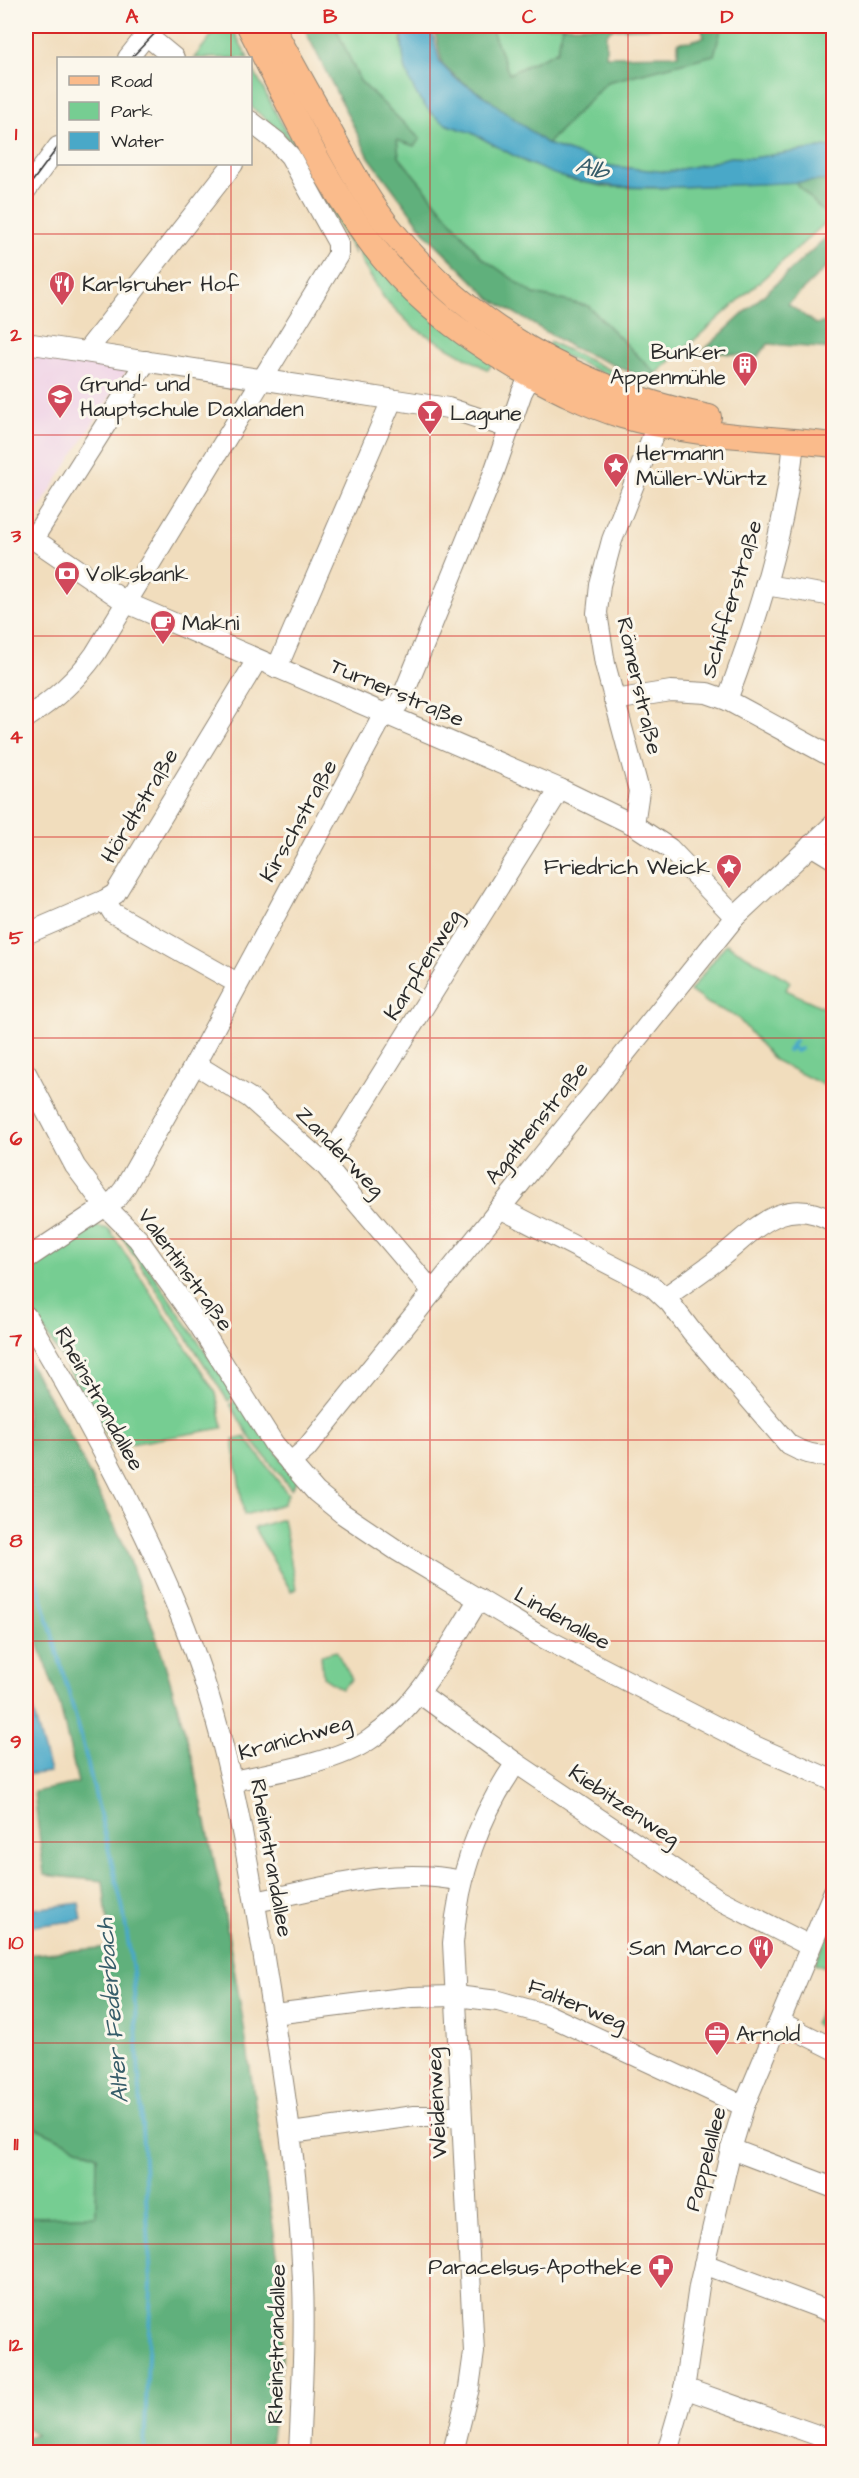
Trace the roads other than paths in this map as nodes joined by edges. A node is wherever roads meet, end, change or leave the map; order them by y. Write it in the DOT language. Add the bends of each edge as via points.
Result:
graph roads {
  1 [pos="249,26"];
  2 [pos="272,26"];
  3 [pos="144,30"];
  4 [pos="129,57"];
  5 [pos="173,57"];
  6 [pos="254,130"];
  7 [pos="57,148"];
  8 [pos="232,165"];
  9 [pos="26,190"];
  10 [pos="26,343"];
  11 [pos="86,352"];
  12 [pos="146,361"];
  13 [pos="536,365"];
  14 [pos="263,378"];
  15 [pos="392,400"];
  16 [pos="656,424"];
  17 [pos="509,428"];
  18 [pos="834,434"];
  19 [pos="794,441"];
  20 [pos="834,445"];
  21 [pos="29,537"];
  22 [pos="765,585"];
  23 [pos="834,596"];
  24 [pos="127,603"];
  25 [pos="257,660"];
  26 [pos="277,668"];
  27 [pos="614,700"];
  28 [pos="727,700"];
  29 [pos="384,714"];
  30 [pos="26,718"];
  31 [pos="834,759"];
  32 [pos="560,789"];
  33 [pos="834,824"];
  34 [pos="634,825"];
  35 [pos="811,845"];
  36 [pos="834,859"];
  37 [pos="105,900"];
  38 [pos="735,917"];
  39 [pos="26,934"];
  40 [pos="237,983"];
  41 [pos="195,1064"];
  42 [pos="26,1073"];
  43 [pos="326,1165"];
  44 [pos="105,1206"];
  45 [pos="500,1208"];
  46 [pos="834,1222"];
  47 [pos="26,1259"];
  48 [pos="433,1292"];
  49 [pos="665,1297"];
  50 [pos="26,1316"];
  51 [pos="834,1456"];
  52 [pos="290,1462"];
  53 [pos="479,1599"];
  54 [pos="419,1693"];
  55 [pos="516,1763"];
  56 [pos="233,1781"];
  57 [pos="834,1781"];
  58 [pos="462,1881"];
  59 [pos="834,1891"];
  60 [pos="256,1902"];
  61 [pos="810,1946"];
  62 [pos="456,1996"];
  63 [pos="274,2014"];
  64 [pos="780,2022"];
  65 [pos="834,2049"];
  66 [pos="744,2106"];
  67 [pos="461,2116"];
  68 [pos="291,2133"];
  69 [pos="731,2150"];
  70 [pos="834,2188"];
  71 [pos="704,2264"];
  72 [pos="834,2313"];
  73 [pos="684,2388"];
  74 [pos="834,2441"];
  75 [pos="299,2452"];
  76 [pos="453,2452"];
  77 [pos="667,2452"];
  1 -- 13 [label="main road" via="315,155 366,237 403,280 443,317 495,354"];
  2 -- 13 [label="main road" via="358,182 400,240 460,300"];
  3 -- 4 [label="street"];
  3 -- 5 [label="street"];
  6 -- 14 [label="street" via="290,156 339,249"];
  7 -- 9 [label="street"];
  8 -- 11 [label="street"];
  10 -- 11 [label="street"];
  11 -- 12 [label="street"];
  12 -- 14 [label="street"];
  12 -- 21 [label="street"];
  13 -- 16 [label="main road" via="579,400"];
  13 -- 17 [label="street, Kirschstraße"];
  13 -- 18 [label="main road" via="678,411"];
  14 -- 15 [label="street"];
  14 -- 24 [label="street"];
  15 -- 17 [label="street" via="463,413"];
  15 -- 26 [label="street"];
  16 -- 19 [label="main road"];
  16 -- 27 [label="street, Römerstraße" via="612,540 600,585 598,628"];
  17 -- 29 [label="street, Kirschstraße" via="494,475 402,698"];
  19 -- 20 [label="main road"];
  19 -- 22 [label="street, Schifferstraße" via="787,497"];
  21 -- 24 [label="street, Turnerstraße"];
  22 -- 23 [label="street"];
  22 -- 28 [label="street, Schifferstraße"];
  24 -- 25 [label="street, Turnerstraße"];
  24 -- 30 [label="street" via="84,670"];
  25 -- 26 [label="street, Turnerstraße"];
  25 -- 37 [label="street, Hördtstraße" via="115,894"];
  26 -- 29 [label="street, Turnerstraße"];
  27 -- 28 [label="street" via="671,691 707,693"];
  27 -- 34 [label="street, Römerstraße" via="639,790"];
  28 -- 31 [label="street"];
  29 -- 32 [label="street, Turnerstraße"];
  29 -- 40 [label="street, Kirschstraße"];
  32 -- 34 [label="street, Turnerstraße"];
  32 -- 43 [label="street, Karpfenweg"];
  33 -- 35 [label="street, Agathenstraße"];
  34 -- 38 [label="street, Turnerstraße" via="669,848"];
  35 -- 36 [label="street"];
  35 -- 38 [label="street, Agathenstraße"];
  37 -- 39 [label="street, Hördtstraße"];
  37 -- 40 [label="street" via="113,913"];
  38 -- 45 [label="street, Agathenstraße"];
  40 -- 41 [label="street, Kirschstraße"];
  41 -- 43 [label="street, Zanderweg" via="250,1098"];
  41 -- 44 [label="street, Kirschstraße" via="124,1189"];
  42 -- 44 [label="street, Valentinstraße" via="75,1166"];
  43 -- 48 [label="street, Zanderweg"];
  44 -- 47 [label="street, Kirschstraße"];
  44 -- 52 [label="street, Valentinstraße" via="144,1248 199,1325 257,1419"];
  45 -- 48 [label="street, Agathenstraße"];
  45 -- 49 [label="street" via="637,1278"];
  46 -- 49 [label="street" via="807,1212 783,1212 770,1217"];
  48 -- 52 [label="street, Agathenstraße" via="299,1457"];
  49 -- 51 [label="street" via="789,1445 807,1453"];
  50 -- 56 [label="street, Rheinstrandallee" via="115,1476 178,1608"];
  52 -- 53 [label="street, Lindenallee" via="316,1492 343,1514"];
  53 -- 54 [label="street, Kranichweg"];
  53 -- 57 [label="street, Lindenallee" via="570,1652 750,1744"];
  54 -- 55 [label="street, Kiebitzenweg"];
  54 -- 56 [label="street, Kranichweg" via="369,1741 342,1754"];
  55 -- 58 [label="street, Weidenweg" via="479,1827"];
  55 -- 61 [label="street, Kiebitzenweg" via="718,1899"];
  56 -- 60 [label="street, Rheinstrandallee"];
  58 -- 60 [label="street" via="430,1876 380,1877"];
  58 -- 62 [label="street, Weidenweg" via="453,1943"];
  59 -- 61 [label="street, Pappelallee"];
  60 -- 63 [label="street, Rheinstrandallee"];
  61 -- 64 [label="street, Pappelallee"];
  62 -- 63 [label="street, Falterweg" via="411,1997"];
  62 -- 66 [label="street, Falterweg" via="498,2001 548,2015"];
  62 -- 67 [label="street, Weidenweg"];
  63 -- 68 [label="street, Rheinstrandallee"];
  64 -- 65 [label="street"];
  64 -- 66 [label="street, Pappelallee"];
  66 -- 69 [label="street, Pappelallee"];
  67 -- 68 [label="street" via="414,2116"];
  67 -- 76 [label="street, Weidenweg" via="474,2352"];
  68 -- 75 [label="street, Rheinstrandallee" via="303,2265"];
  69 -- 70 [label="street"];
  69 -- 71 [label="street, Pappelallee"];
  71 -- 72 [label="street"];
  71 -- 73 [label="street, Pappelallee"];
  73 -- 74 [label="street"];
  73 -- 77 [label="street, Pappelallee"];
}
